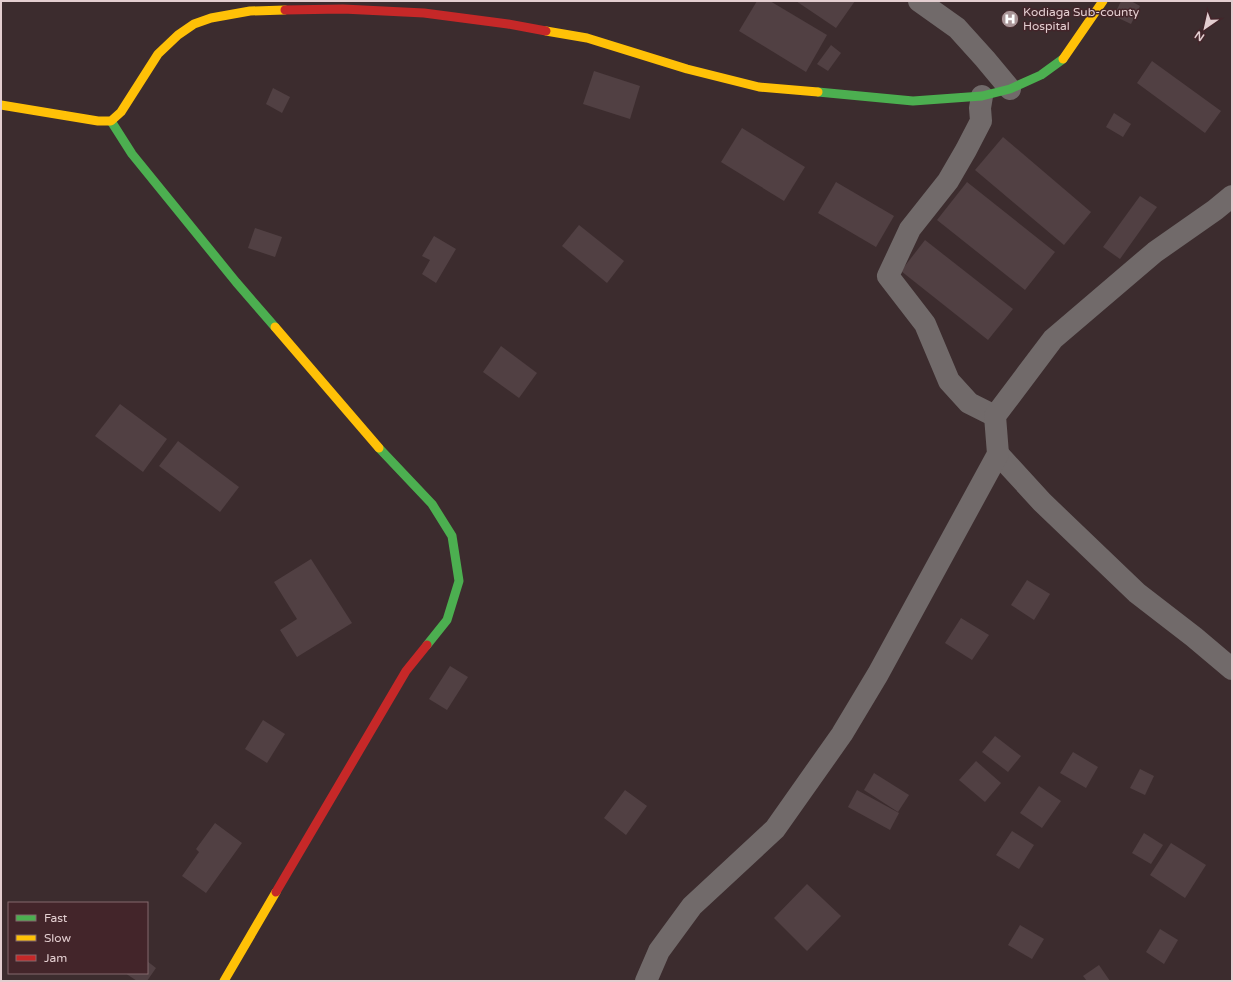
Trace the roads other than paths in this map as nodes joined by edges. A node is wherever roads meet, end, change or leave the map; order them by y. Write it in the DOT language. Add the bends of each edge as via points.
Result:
graph roads {
  1 [pos="919,1"];
  2 [pos="1102,1"];
  3 [pos="1010,89"];
  4 [pos="982,96"];
  5 [pos="1,105"];
  6 [pos="111,121"];
  7 [pos="1232,196"];
  8 [pos="995,416"];
  9 [pos="998,454"];
  10 [pos="1232,669"];
  11 [pos="224,981"];
  12 [pos="646,981"];
  1 -- 3 [label="street" via="957,28"];
  2 -- 3 [label="street" via="1063,59 1041,75"];
  3 -- 4 [label="street"];
  4 -- 6 [label="street" via="913,101 759,87 687,69 588,38 424,13 343,9 250,11 211,18 194,24 178,35 158,54 121,112"];
  4 -- 8 [label="street" via="981,121 966,150 948,181 910,229 888,276 925,324 949,381 969,403"];
  5 -- 6 [label="street"];
  6 -- 11 [label="street" via="132,154 236,282 382,452 432,504 452,536 459,581 447,620 406,671"];
  7 -- 8 [label="street" via="1155,252 1053,339"];
  8 -- 9 [label="street"];
  9 -- 10 [label="street" via="1042,502 1137,593"];
  9 -- 12 [label="street" via="878,674 842,734 774,829 692,906 659,951"];
}
